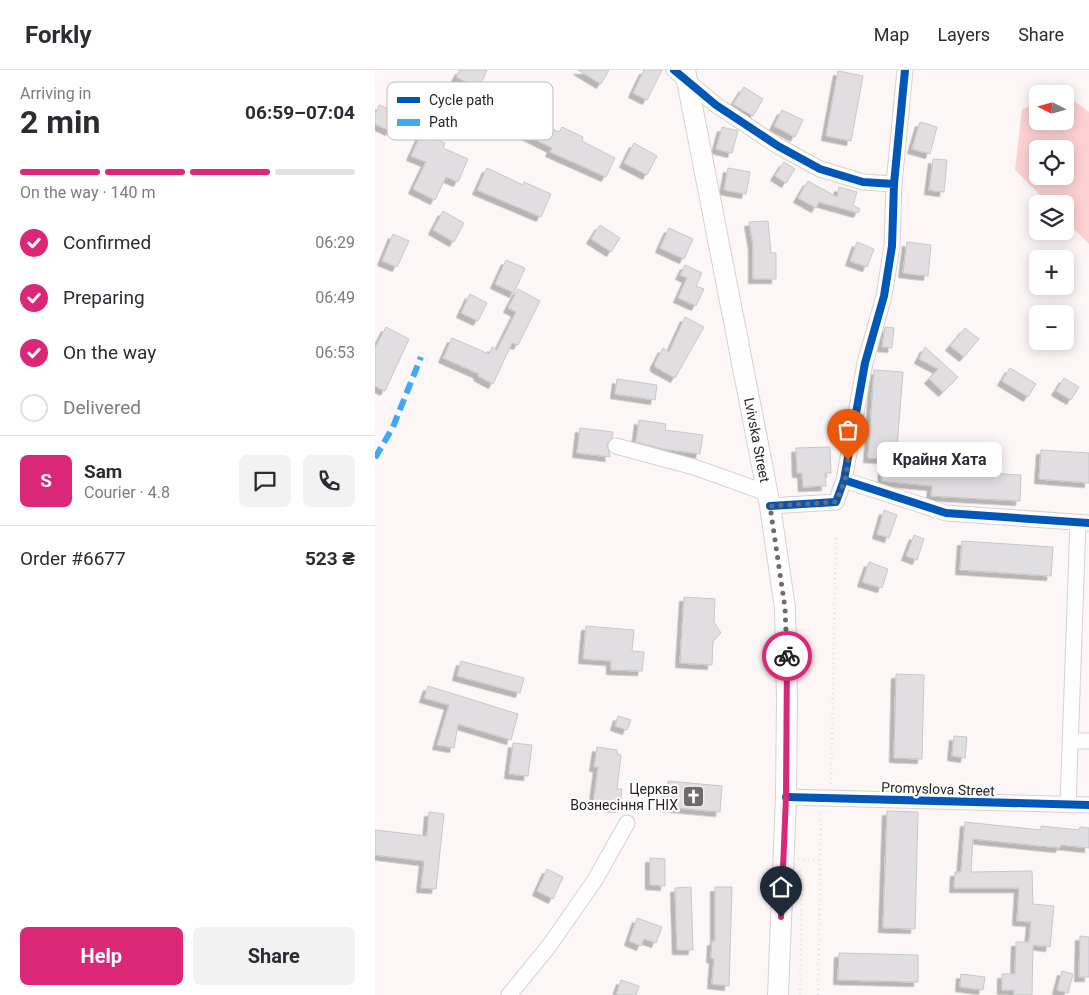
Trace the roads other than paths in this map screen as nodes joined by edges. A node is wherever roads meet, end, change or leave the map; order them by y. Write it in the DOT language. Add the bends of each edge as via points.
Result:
graph roads {
  1 [pos="905,70"];
  2 [pos="682,73"];
  3 [pos="894,184"];
  4 [pos="616,446"];
  5 [pos="845,480"];
  6 [pos="768,500"];
  7 [pos="1084,523"];
  8 [pos="1070,741"];
  9 [pos="1089,741"];
  10 [pos="786,797"];
  11 [pos="1068,805"];
  12 [pos="1089,805"];
  13 [pos="627,823"];
  14 [pos="509,995"];
  15 [pos="778,995"];
  1 -- 3 [label="street"];
  2 -- 3 [label="street" via="716,105 820,169 863,182"];
  2 -- 6 [label="main road, Lvivska Street"];
  3 -- 5 [label="street" via="892,246 884,296 865,363"];
  4 -- 6 [label="street" via="694,467"];
  5 -- 6 [label="street" via="836,502"];
  5 -- 7 [label="street" via="945,513"];
  6 -- 10 [label="main road, Lvivska Street" via="785,616"];
  7 -- 8 [label="street"];
  8 -- 9 [label="street"];
  8 -- 11 [label="street"];
  10 -- 11 [label="street, Promyslova Street"];
  10 -- 15 [label="main road, Lvivska Street"];
  11 -- 12 [label="street, Promyslova Street"];
  13 -- 14 [label="street" via="590,887 549,946"];
}
